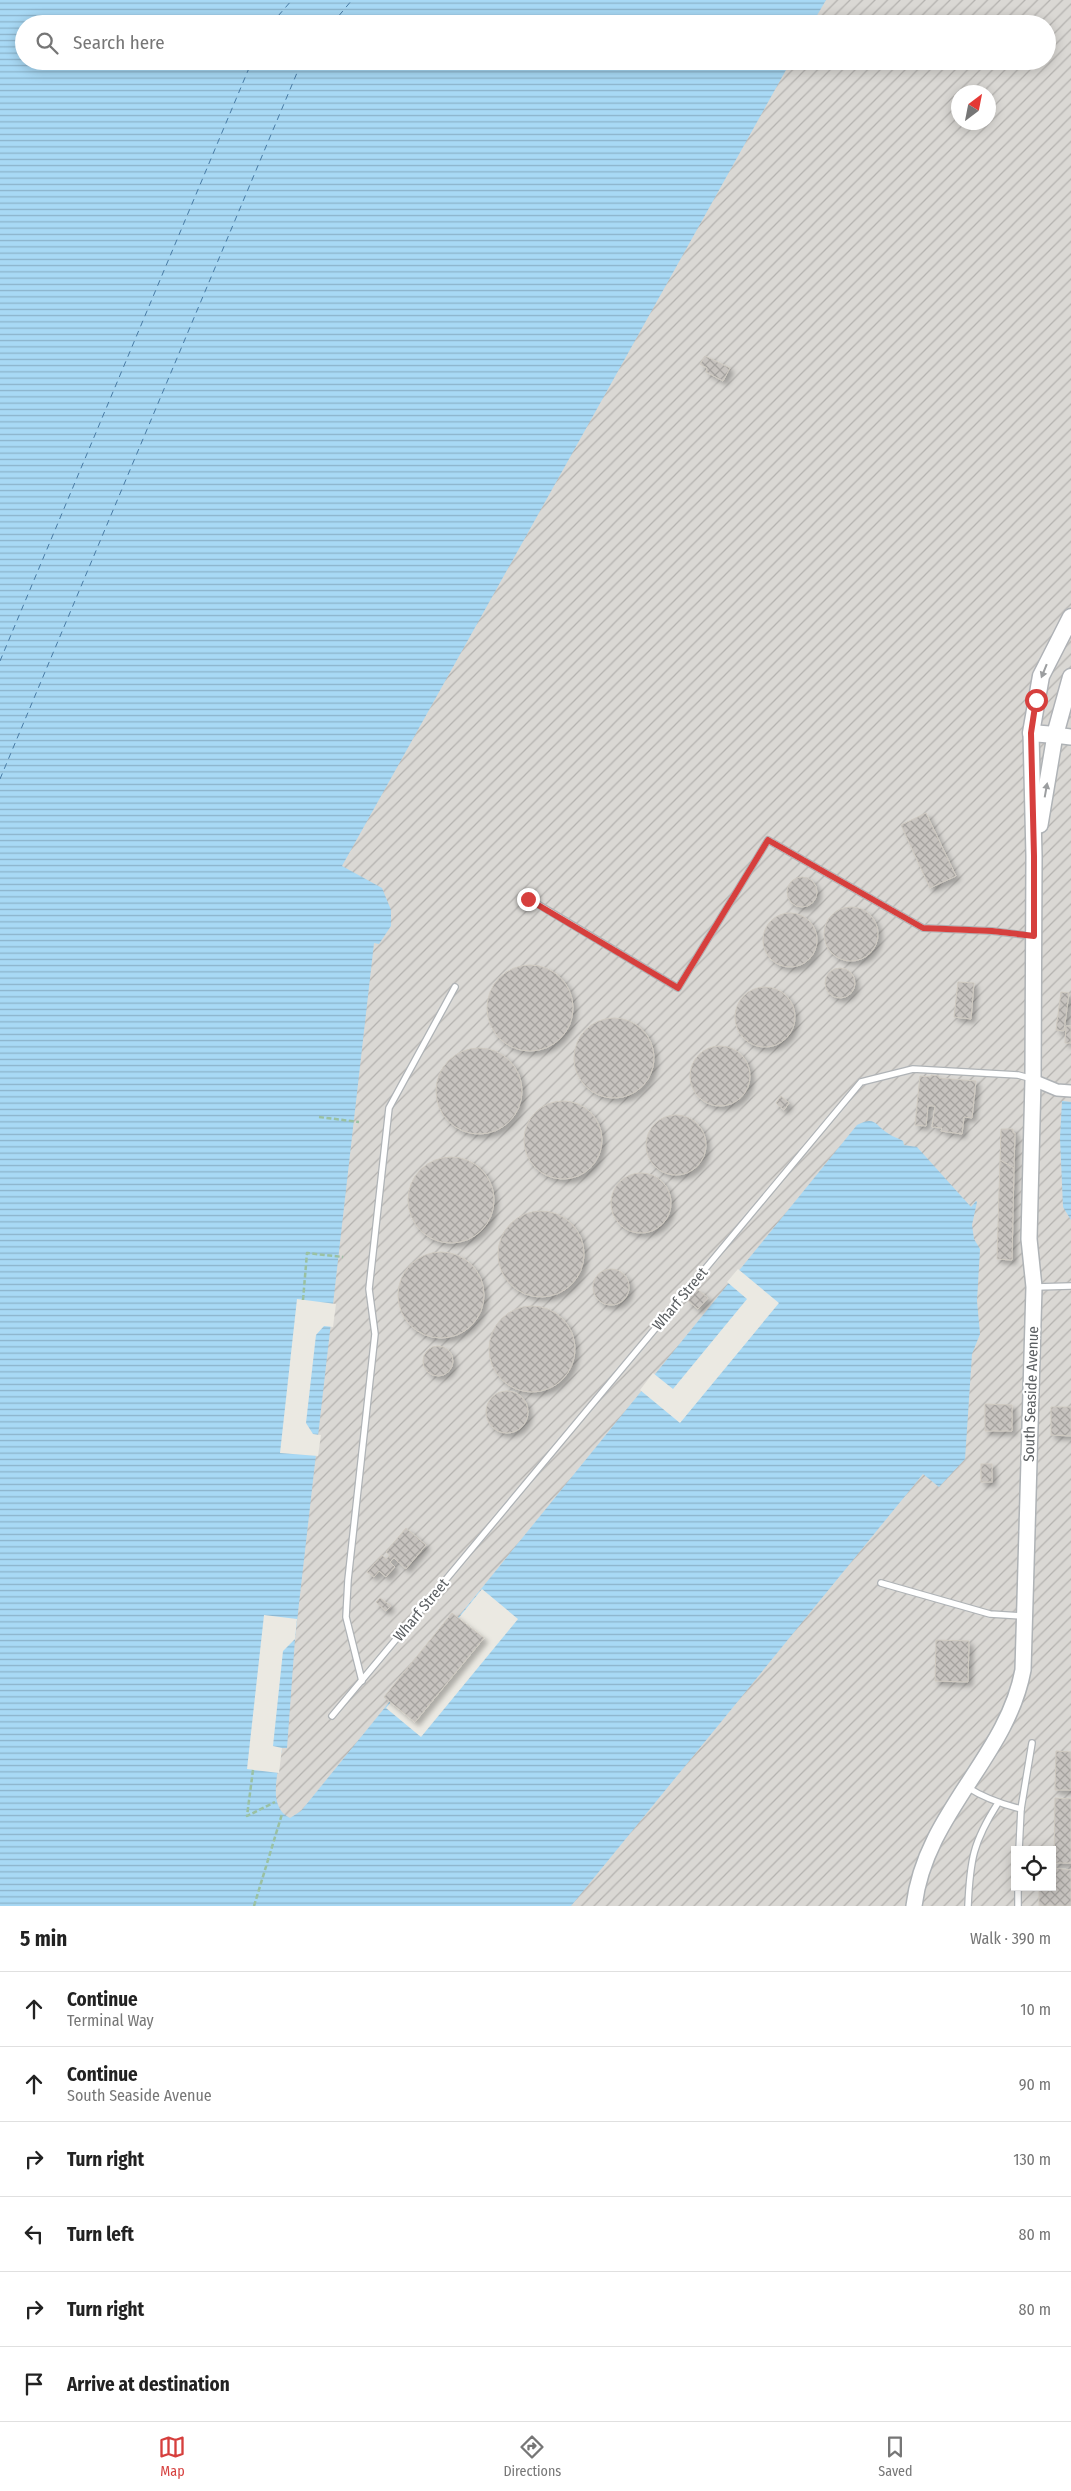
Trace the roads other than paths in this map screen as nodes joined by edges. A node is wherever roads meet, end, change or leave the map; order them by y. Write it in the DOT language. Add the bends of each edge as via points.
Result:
graph roads {
  1 [pos="1071,617"];
  2 [pos="1071,677"];
  3 [pos="1031,733"];
  4 [pos="1063,736"];
  5 [pos="1034,856"];
  6 [pos="528,899"];
  7 [pos="1034,936"];
  8 [pos="455,987"];
  9 [pos="1034,1080"];
  10 [pos="1071,1091"];
  11 [pos="1071,1286"];
  12 [pos="1034,1287"];
  13 [pos="881,1583"];
  14 [pos="1025,1616"];
  15 [pos="362,1681"];
  16 [pos="332,1716"];
  17 [pos="1032,1743"];
  18 [pos="965,1786"];
  19 [pos="998,1803"];
  20 [pos="1021,1808"];
  21 [pos="1019,1846"];
  22 [pos="1018,1891"];
  23 [pos="914,1906"];
  24 [pos="968,1906"];
  25 [pos="1018,1906"];
  1 -- 3 [label="main road, one-way" via="1041,676"];
  2 -- 4 [label="main road"];
  3 -- 4 [label="main road"];
  3 -- 5 [label="street, South Seaside Avenue"];
  5 -- 4 [label="street, South Seaside Avenue, one-way"];
  5 -- 7 [label="street, South Seaside Avenue"];
  6 -- 7 [label="lane" via="678,988 768,840 923,928"];
  7 -- 9 [label="street, South Seaside Avenue"];
  8 -- 15 [label="lane" via="389,1108 369,1289 375,1334 346,1617"];
  9 -- 10 [label="street, Wharf Street" via="1057,1090"];
  9 -- 12 [label="street, South Seaside Avenue" via="1030,1239"];
  9 -- 15 [label="lane, Wharf Street" via="1018,1075 912,1069 860,1082"];
  11 -- 12 [label="lane"];
  12 -- 14 [label="street, South Seaside Avenue"];
  13 -- 14 [label="lane" via="990,1614"];
  14 -- 18 [label="street, South Seaside Avenue" via="1023,1670 1018,1694 1000,1731"];
  15 -- 16 [label="lane, Wharf Street"];
  17 -- 20 [label="lane"];
  18 -- 19 [label="lane"];
  18 -- 23 [label="street, South Seaside Avenue" via="931,1845"];
  19 -- 20 [label="lane"];
  19 -- 24 [label="lane" via="981,1830 972,1856"];
  20 -- 21 [label="lane"];
  22 -- 25 [label="lane"];
}
